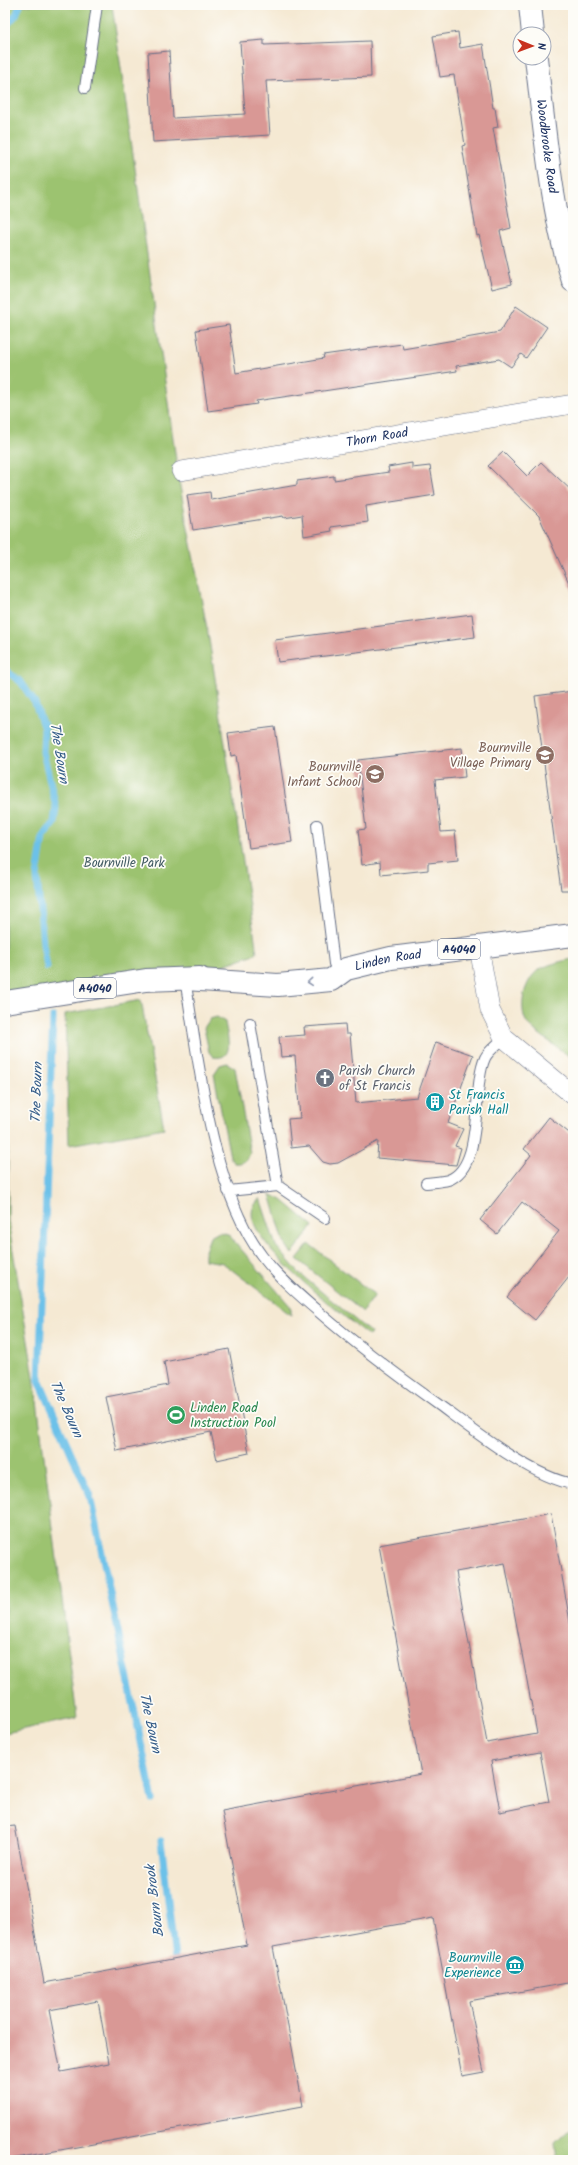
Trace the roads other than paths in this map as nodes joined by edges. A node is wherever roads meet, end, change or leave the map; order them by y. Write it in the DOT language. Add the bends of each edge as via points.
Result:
graph roads {
  1 [pos="97,5"];
  2 [pos="530,5"];
  3 [pos="532,26"];
  4 [pos="537,66"];
  5 [pos="85,88"];
  6 [pos="573,281"];
  7 [pos="573,404"];
  8 [pos="181,471"];
  9 [pos="317,825"];
  10 [pos="573,935"];
  11 [pos="478,947"];
  12 [pos="340,966"];
  13 [pos="185,979"];
  14 [pos="5,1002"];
  15 [pos="250,1023"];
  16 [pos="504,1038"];
  17 [pos="573,1095"];
  18 [pos="426,1183"];
  19 [pos="278,1186"];
  20 [pos="228,1191"];
  21 [pos="325,1218"];
  22 [pos="573,1484"];
  1 -- 5 [label="lane"];
  2 -- 3 [label="main road"];
  4 -- 6 [label="main road, Woodbrooke Road" via="548,158"];
  7 -- 8 [label="street, Thorn Road"];
  9 -- 12 [label="lane"];
  10 -- 11 [label="main road, Linden Road / A4040"];
  11 -- 12 [label="main road, Linden Road / A4040"];
  11 -- 16 [label="street" via="490,1010"];
  12 -- 13 [label="main road, Linden Road / A4040"];
  13 -- 14 [label="main road, Linden Road / A4040" via="146,980"];
  13 -- 20 [label="lane" via="211,1122"];
  15 -- 19 [label="lane"];
  16 -- 17 [label="street"];
  16 -- 18 [label="lane" via="485,1057 478,1082 475,1128 466,1166 448,1180"];
  19 -- 20 [label="lane"];
  19 -- 21 [label="lane"];
  20 -- 22 [label="lane" via="262,1255 286,1282 358,1346 506,1452 532,1468"];
}
